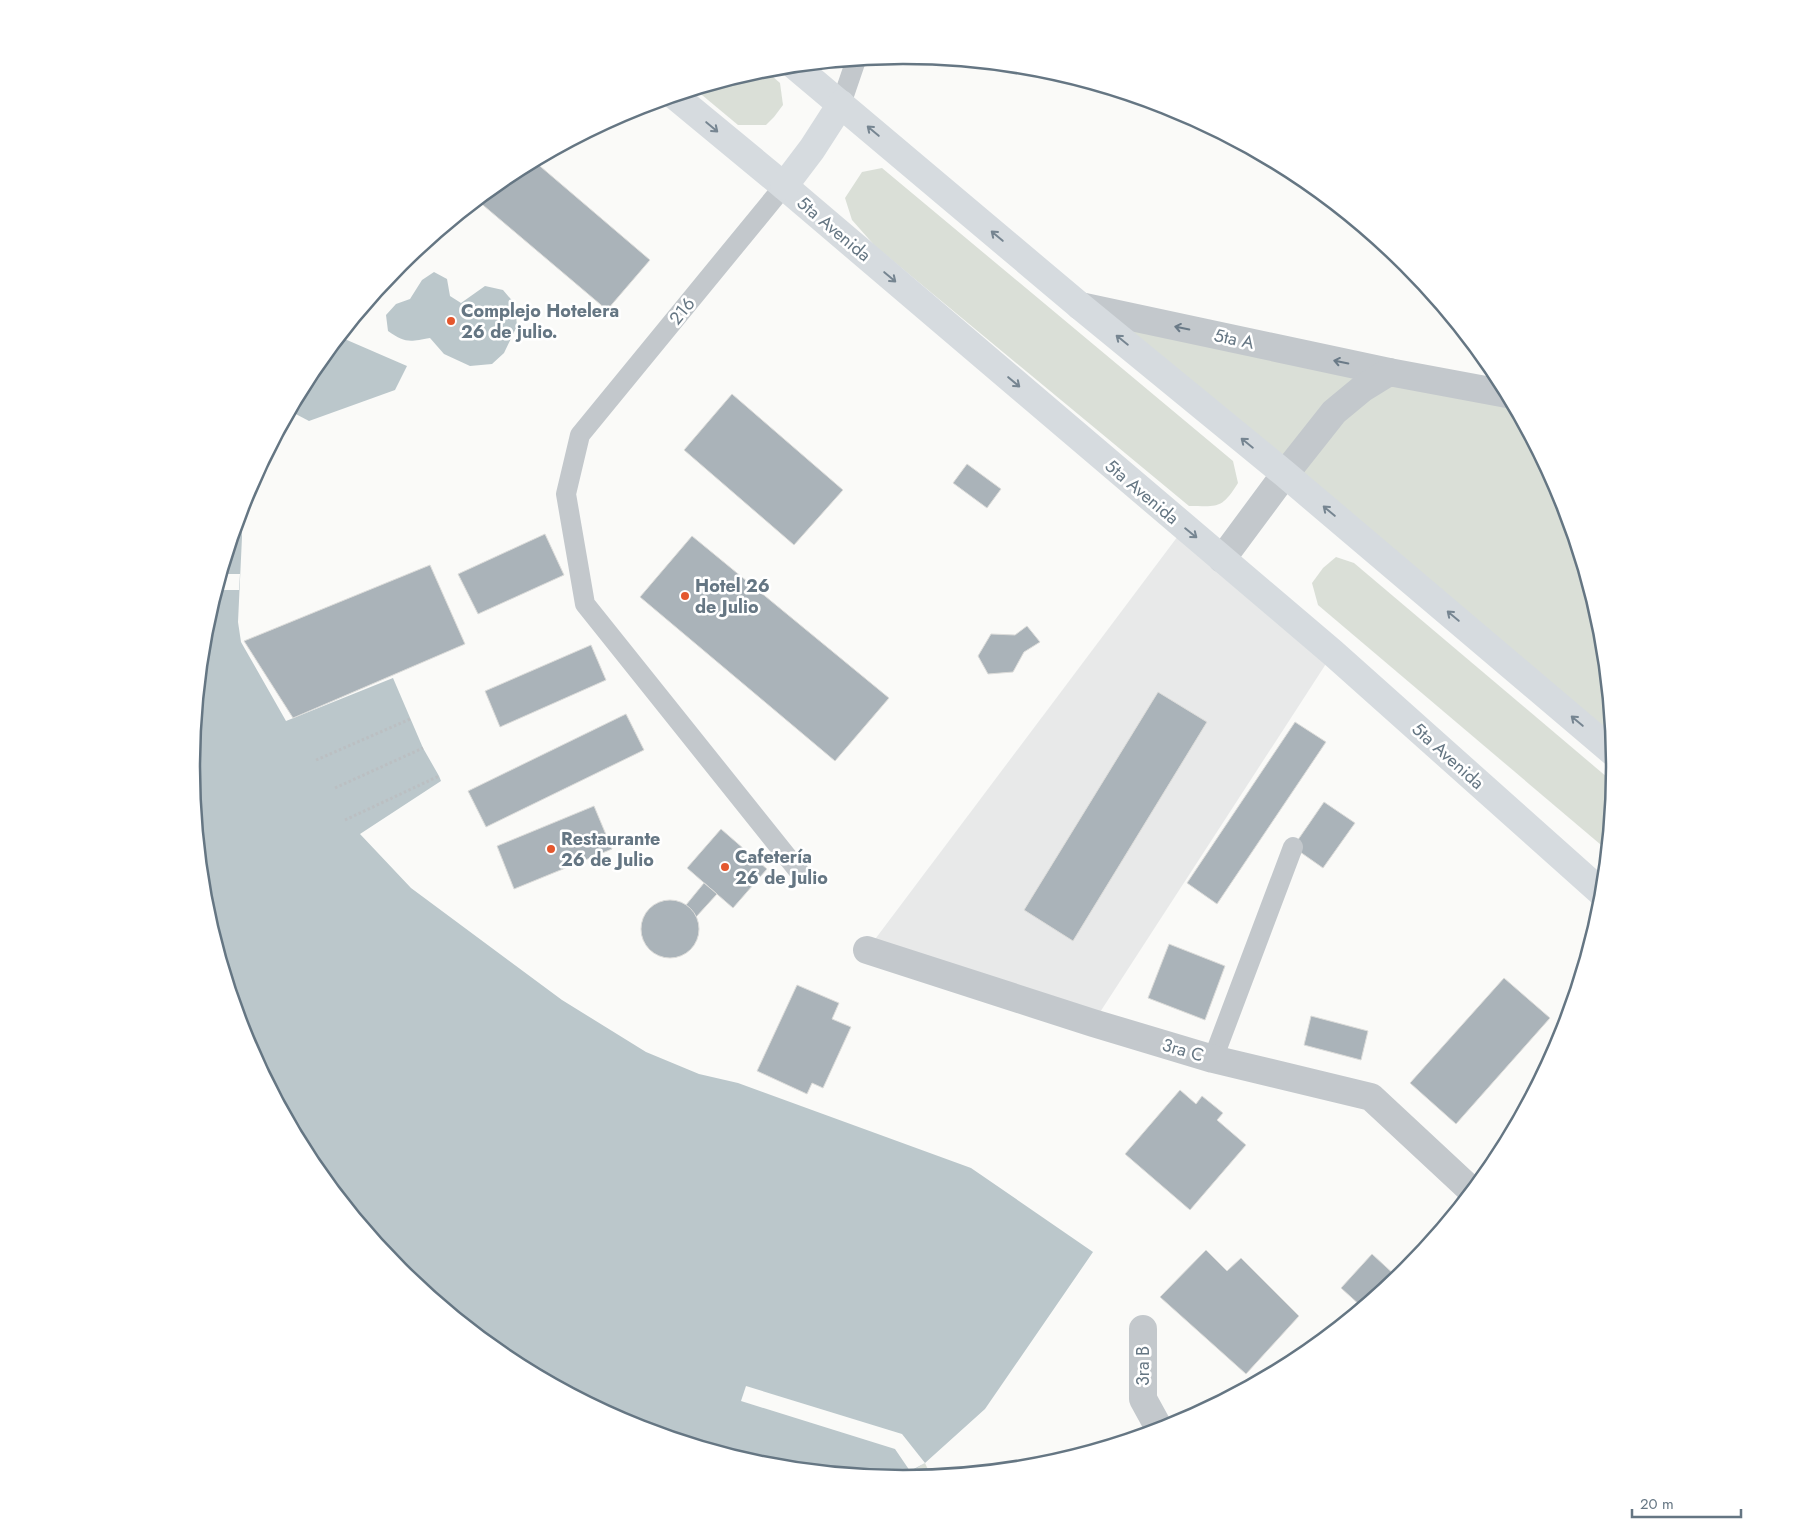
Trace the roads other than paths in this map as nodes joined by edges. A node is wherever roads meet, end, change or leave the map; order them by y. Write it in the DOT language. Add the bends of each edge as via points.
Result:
graph roads {
  1 [pos="854,65"];
  2 [pos="802,72"];
  3 [pos="679,100"];
  4 [pos="841,104"];
  5 [pos="784,186"];
  6 [pos="1080,306"];
  7 [pos="1389,372"];
  8 [pos="1499,392"];
  9 [pos="1285,474"];
  10 [pos="1222,559"];
  11 [pos="1606,746"];
  12 [pos="1293,847"];
  13 [pos="801,874"];
  14 [pos="1596,888"];
  15 [pos="867,950"];
  16 [pos="1213,1059"];
  17 [pos="1467,1187"];
  18 [pos="1143,1329"];
  19 [pos="1156,1423"];
  1 -- 4 [label="lane"];
  2 -- 4 [label="highway"];
  3 -- 5 [label="highway, 5ta Avenida, one-way"];
  4 -- 5 [label="highway"];
  6 -- 4 [label="highway, one-way"];
  5 -- 10 [label="highway, 5ta Avenida, one-way"];
  5 -- 13 [label="lane, 216" via="580,435 566,494 585,604"];
  7 -- 6 [label="street, 5ta A, one-way"];
  9 -- 6 [label="highway, one-way"];
  7 -- 8 [label="street, 5ta A"];
  7 -- 9 [label="street" via="1334,412"];
  9 -- 10 [label="street"];
  11 -- 9 [label="highway, one-way"];
  10 -- 14 [label="highway, 5ta Avenida" via="1333,653"];
  12 -- 16 [label="lane"];
  15 -- 16 [label="street, 3ra C"];
  16 -- 17 [label="street, 3ra C" via="1371,1097"];
  18 -- 19 [label="street, 3ra B" via="1143,1399"];
}
